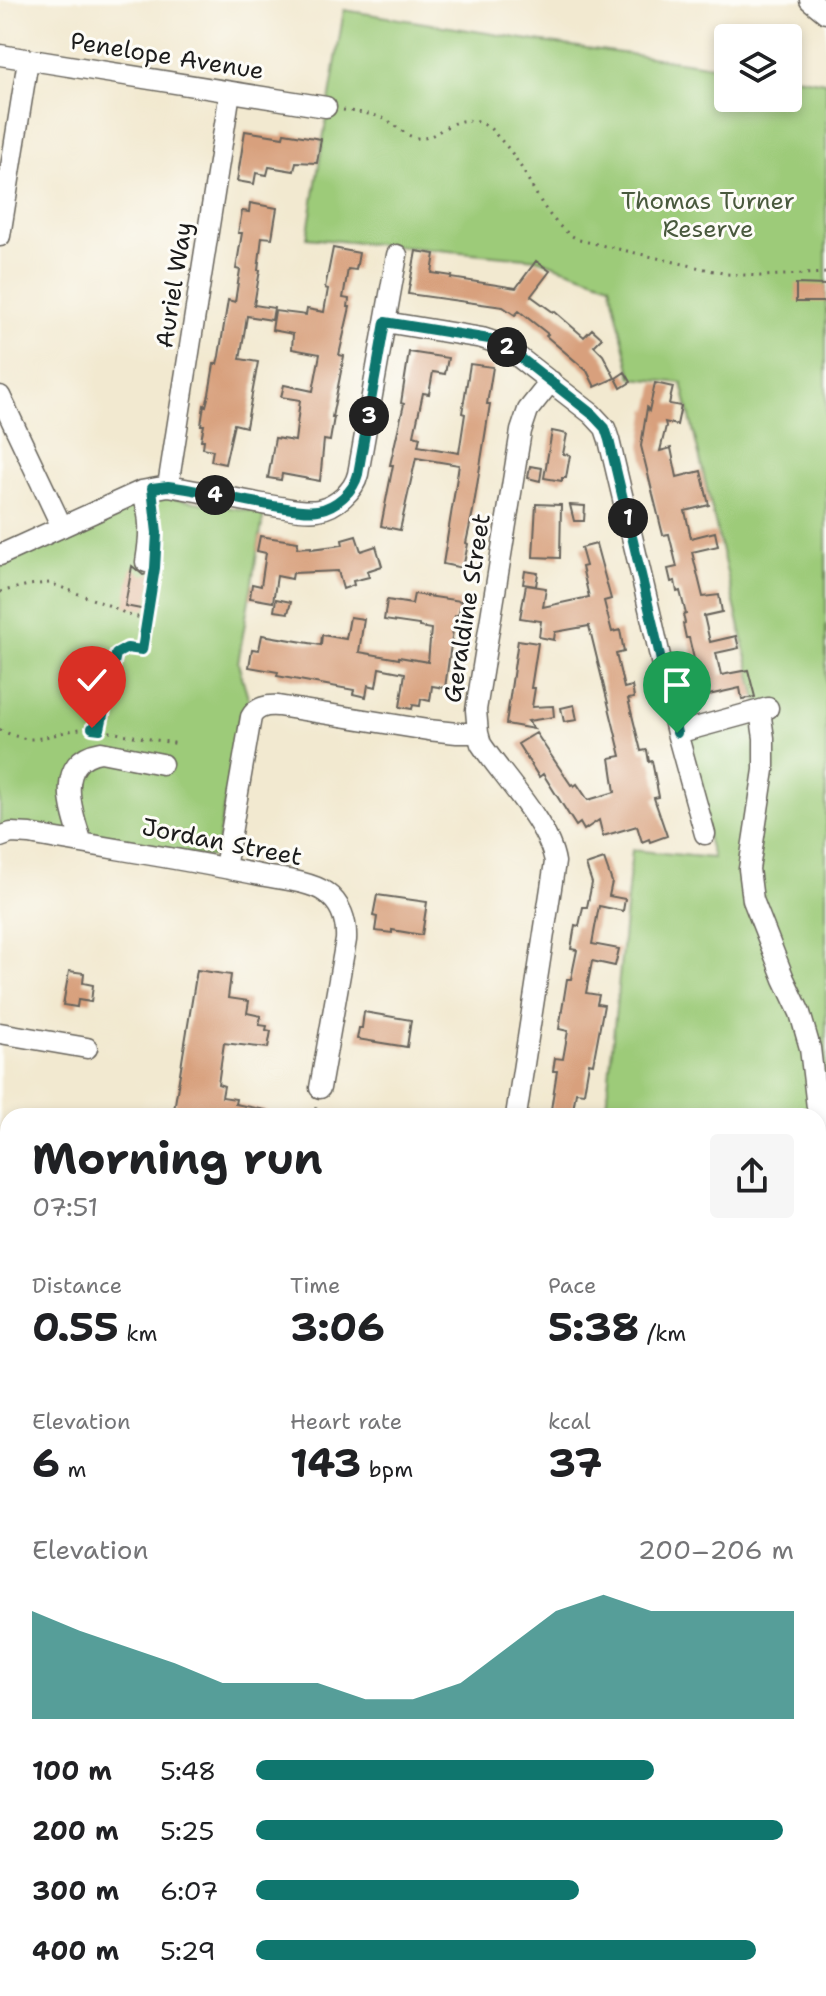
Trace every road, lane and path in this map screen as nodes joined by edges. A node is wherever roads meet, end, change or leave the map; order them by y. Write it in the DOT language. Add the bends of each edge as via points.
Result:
graph roads {
  1 [pos="810,0"];
  2 [pos="826,13"];
  3 [pos="0,55"];
  4 [pos="28,60"];
  5 [pos="230,92"];
  6 [pos="326,107"];
  7 [pos="0,236"];
  8 [pos="397,255"];
  9 [pos="826,273"];
  10 [pos="385,322"];
  11 [pos="551,381"];
  12 [pos="0,396"];
  13 [pos="168,486"];
  14 [pos="141,491"];
  15 [pos="62,527"];
  16 [pos="0,555"];
  17 [pos="150,565"];
  18 [pos="0,592"];
  19 [pos="147,619"];
  20 [pos="100,729"];
  21 [pos="0,730"];
  22 [pos="478,733"];
  23 [pos="677,733"];
  24 [pos="179,744"];
  25 [pos="162,764"];
  26 [pos="705,834"];
  27 [pos="0,837"];
  28 [pos="82,843"];
  29 [pos="225,868"];
  30 [pos="0,1033"];
  31 [pos="87,1048"];
  32 [pos="318,1097"];
  33 [pos="316,1108"];
  34 [pos="517,1108"];
  35 [pos="817,1108"];
  1 -- 2 [label="street"];
  3 -- 4 [label="street, Penelope Avenue"];
  4 -- 5 [label="street, Penelope Avenue"];
  4 -- 7 [label="street"];
  5 -- 6 [label="street, Penelope Avenue"];
  5 -- 13 [label="street, Auriel Way"];
  6 -- 9 [label="path" via="381,117 416,138 429,137 453,122 488,127 511,150 564,233 579,240 727,274"];
  8 -- 10 [label="street"];
  10 -- 11 [label="street" via="489,339"];
  10 -- 13 [label="street" via="357,481 333,504 295,509"];
  11 -- 22 [label="street, Geraldine Street" via="528,410 521,431 477,701"];
  11 -- 23 [label="street" via="605,428"];
  12 -- 15 [label="street"];
  13 -- 14 [label="street"];
  14 -- 15 [label="street"];
  14 -- 17 [label="street" via="147,505"];
  15 -- 16 [label="street"];
  17 -- 19 [label="path"];
  18 -- 19 [label="path" via="50,583"];
  19 -- 20 [label="path" via="142,650 127,648 116,654"];
  20 -- 21 [label="path" via="33,739"];
  20 -- 24 [label="path"];
  22 -- 29 [label="street" via="270,705 259,709 251,717"];
  22 -- 34 [label="street, Geraldine Street" via="548,839 555,862"];
  23 -- 26 [label="street"];
  23 -- 35 [label="street" via="764,709 764,770 749,869 753,900 800,1013"];
  25 -- 28 [label="street" via="101,752 83,760 69,783"];
  27 -- 28 [label="street, Jordan Street" via="21,833"];
  28 -- 29 [label="street, Jordan Street"];
  29 -- 32 [label="street, Jordan Street" via="317,888 333,898 343,914 346,947"];
  30 -- 31 [label="street"];
  32 -- 33 [label="path"];
}
